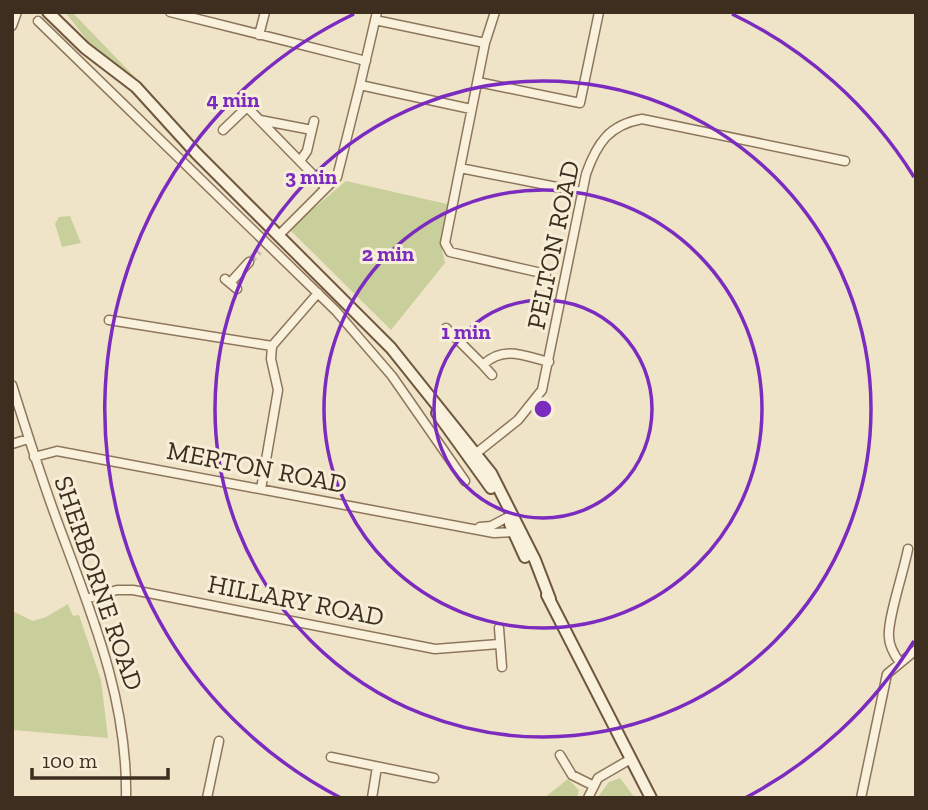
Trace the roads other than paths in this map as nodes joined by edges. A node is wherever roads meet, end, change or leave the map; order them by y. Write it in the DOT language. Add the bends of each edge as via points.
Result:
graph roads {
  1 [pos="17,12"];
  2 [pos="48,12"];
  3 [pos="170,12"];
  4 [pos="265,12"];
  5 [pos="495,12"];
  6 [pos="599,12"];
  7 [pos="376,16"];
  8 [pos="60,18"];
  9 [pos="38,22"];
  10 [pos="12,26"];
  11 [pos="259,35"];
  12 [pos="485,43"];
  13 [pos="366,61"];
  14 [pos="478,82"];
  15 [pos="360,85"];
  16 [pos="471,109"];
  17 [pos="261,120"];
  18 [pos="314,121"];
  19 [pos="223,130"];
  20 [pos="312,131"];
  21 [pos="196,153"];
  22 [pos="300,160"];
  23 [pos="845,161"];
  24 [pos="184,166"];
  25 [pos="460,168"];
  26 [pos="326,188"];
  27 [pos="582,192"];
  28 [pos="279,235"];
  29 [pos="265,244"];
  30 [pos="258,251"];
  31 [pos="249,262"];
  32 [pos="546,274"];
  33 [pos="231,284"];
  34 [pos="318,293"];
  35 [pos="109,320"];
  36 [pos="446,328"];
  37 [pos="272,346"];
  38 [pos="549,362"];
  39 [pos="483,365"];
  40 [pos="405,366"];
  41 [pos="492,375"];
  42 [pos="392,376"];
  43 [pos="12,385"];
  44 [pos="28,439"];
  45 [pos="12,444"];
  46 [pos="474,455"];
  47 [pos="34,457"];
  48 [pos="465,481"];
  49 [pos="261,489"];
  50 [pos="510,516"];
  51 [pos="473,528"];
  52 [pos="517,531"];
  53 [pos="908,549"];
  54 [pos="86,599"];
  55 [pos="499,628"];
  56 [pos="499,644"];
  57 [pos="916,650"];
  58 [pos="900,663"];
  59 [pos="502,667"];
  60 [pos="219,741"];
  61 [pos="560,755"];
  62 [pos="331,757"];
  63 [pos="629,760"];
  64 [pos="377,767"];
  65 [pos="434,778"];
  66 [pos="592,785"];
  67 [pos="126,798"];
  68 [pos="207,798"];
  69 [pos="372,798"];
  70 [pos="587,798"];
  71 [pos="651,798"];
  72 [pos="861,798"];
  1 -- 10 [label="street"];
  2 -- 8 [label="street"];
  3 -- 11 [label="street"];
  4 -- 11 [label="street"];
  5 -- 12 [label="street"];
  6 -- 14 [label="street" via="580,103"];
  7 -- 12 [label="street"];
  7 -- 13 [label="street"];
  8 -- 21 [label="street" via="85,48 136,87"];
  9 -- 24 [label="street"];
  11 -- 13 [label="street"];
  12 -- 14 [label="street"];
  13 -- 15 [label="street"];
  14 -- 16 [label="street"];
  15 -- 16 [label="street"];
  15 -- 26 [label="street" via="340,172"];
  16 -- 25 [label="street"];
  17 -- 19 [label="street" via="247,107"];
  17 -- 20 [label="street"];
  17 -- 22 [label="street"];
  18 -- 20 [label="street"];
  20 -- 22 [label="street"];
  21 -- 24 [label="street"];
  21 -- 28 [label="street"];
  22 -- 26 [label="street"];
  23 -- 27 [label="street, PELTON ROAD" via="642,119 624,122 607,134 594,150"];
  24 -- 29 [label="street"];
  25 -- 27 [label="street"];
  25 -- 32 [label="street" via="445,243 450,252"];
  26 -- 28 [label="street"];
  27 -- 38 [label="street, PELTON ROAD"];
  28 -- 40 [label="street"];
  29 -- 30 [label="street"];
  29 -- 34 [label="street"];
  31 -- 33 [label="street"];
  34 -- 37 [label="street"];
  34 -- 42 [label="street"];
  35 -- 37 [label="street"];
  36 -- 39 [label="street"];
  37 -- 49 [label="street" via="278,390"];
  38 -- 39 [label="street" via="501,352"];
  38 -- 46 [label="street, PELTON ROAD" via="542,390 528,410"];
  39 -- 41 [label="street"];
  40 -- 42 [label="street"];
  40 -- 46 [label="street" via="451,434"];
  42 -- 48 [label="street"];
  43 -- 44 [label="street, SHERBORNE ROAD"];
  44 -- 45 [label="street"];
  44 -- 47 [label="street, SHERBORNE ROAD"];
  46 -- 50 [label="street"];
  47 -- 49 [label="street, MERTON ROAD" via="57,451"];
  47 -- 54 [label="street, SHERBORNE ROAD"];
  49 -- 51 [label="street, MERTON ROAD"];
  50 -- 51 [label="street, MERTON ROAD" via="491,526"];
  50 -- 52 [label="street"];
  51 -- 52 [label="street, MERTON ROAD"];
  52 -- 63 [label="street"];
  53 -- 58 [label="street" via="889,625 888,640"];
  54 -- 56 [label="street, HILLARY ROAD" via="133,590 435,649"];
  54 -- 67 [label="street, SHERBORNE ROAD" via="117,696"];
  55 -- 56 [label="street"];
  56 -- 59 [label="street"];
  57 -- 58 [label="street"];
  58 -- 72 [label="street" via="887,674 882,691"];
  60 -- 68 [label="street"];
  61 -- 66 [label="street" via="572,775"];
  62 -- 64 [label="street"];
  63 -- 66 [label="street"];
  63 -- 71 [label="street"];
  64 -- 65 [label="street"];
  64 -- 69 [label="street"];
  66 -- 70 [label="street"];
}
